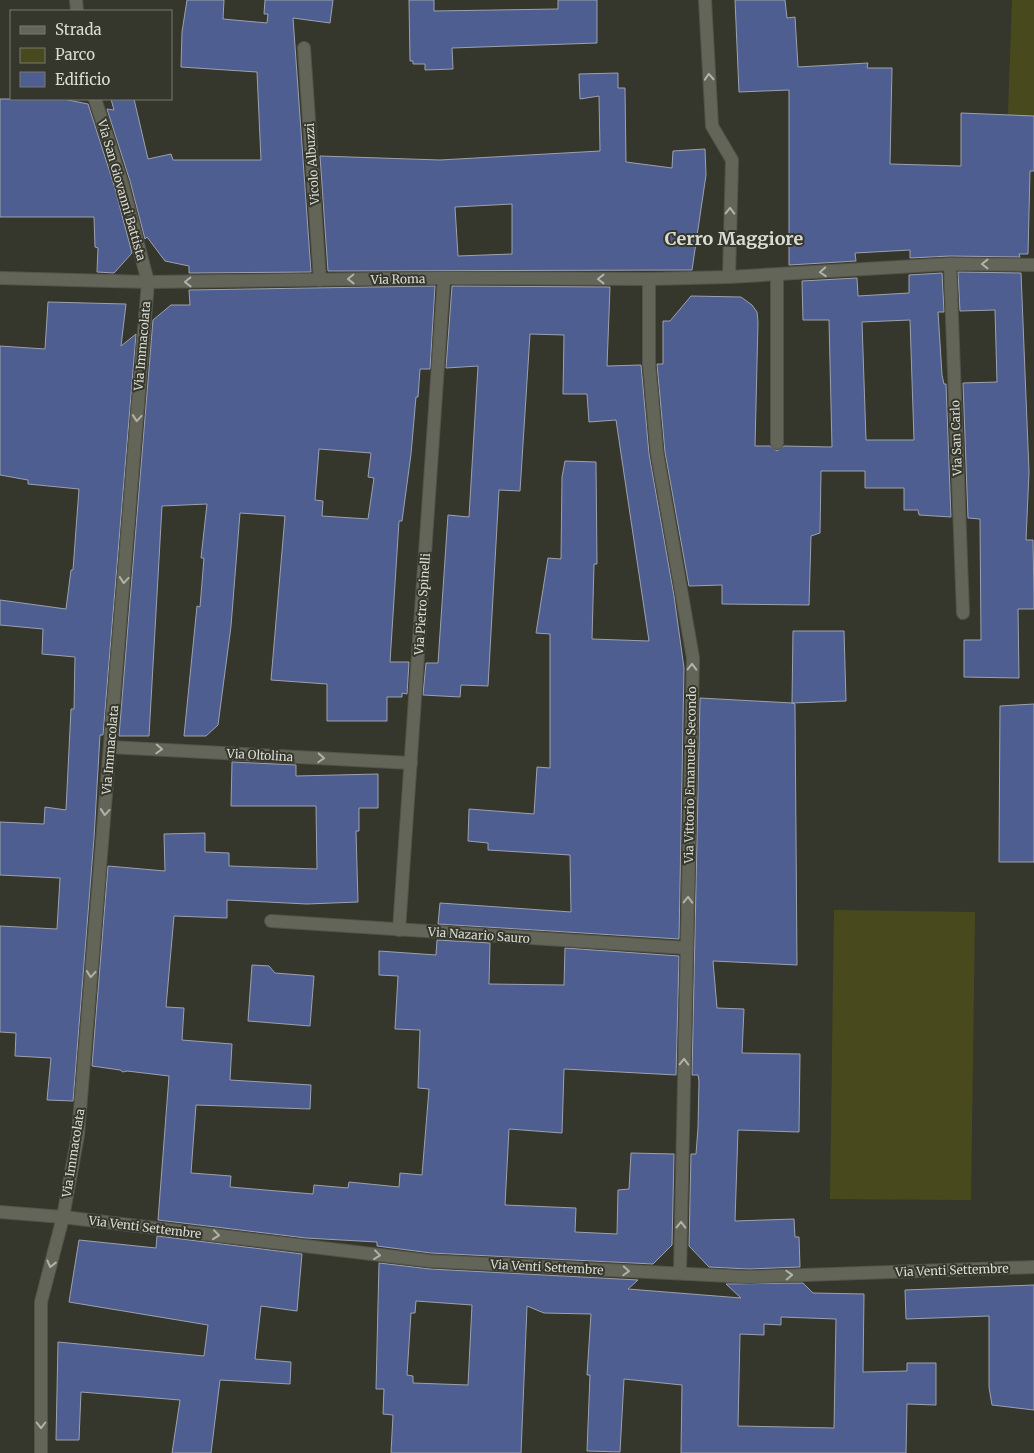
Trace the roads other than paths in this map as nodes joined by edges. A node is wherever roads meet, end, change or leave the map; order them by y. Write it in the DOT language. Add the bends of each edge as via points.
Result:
graph roads {
  1 [pos="705,0"];
  2 [pos="304,48"];
  3 [pos="95,100"];
  4 [pos="950,264"];
  5 [pos="1034,265"];
  6 [pos="1034,273"];
  7 [pos="777,274"];
  8 [pos="729,277"];
  9 [pos="0,278"];
  10 [pos="444,278"];
  11 [pos="649,279"];
  12 [pos="320,280"];
  13 [pos="148,282"];
  14 [pos="777,443"];
  15 [pos="963,613"];
  16 [pos="110,747"];
  17 [pos="411,762"];
  18 [pos="270,921"];
  19 [pos="399,930"];
  20 [pos="687,948"];
  21 [pos="0,1212"];
  22 [pos="63,1217"];
  23 [pos="1034,1267"];
  24 [pos="680,1273"];
  25 [pos="41,1453"];
  8 -- 1 [label="street, one-way" via="732,160 712,126"];
  2 -- 12 [label="street, Vicolo Albuzzi"];
  3 -- 13 [label="street, Via San Giovanni Battista" via="122,183"];
  5 -- 4 [label="street, one-way"];
  4 -- 7 [label="street, one-way"];
  4 -- 15 [label="street, Via San Carlo"];
  5 -- 6 [label="street"];
  7 -- 8 [label="street"];
  7 -- 14 [label="street"];
  8 -- 11 [label="street"];
  9 -- 13 [label="street, Via Roma"];
  11 -- 10 [label="street, Via Roma, one-way"];
  10 -- 12 [label="street, Via Roma, one-way"];
  10 -- 17 [label="street, Via Pietro Spinelli"];
  20 -- 11 [label="street, Via Vittorio Emanuele Secondo, one-way" via="693,658 657,453 649,364"];
  12 -- 13 [label="street, Via Roma, one-way"];
  13 -- 16 [label="street, Via Immacolata, one-way"];
  16 -- 17 [label="street, Via Oltolina, one-way"];
  16 -- 22 [label="street, Via Immacolata, one-way" via="78,1135"];
  17 -- 19 [label="street, Via Pietro Spinelli"];
  18 -- 19 [label="street, Via Nazario Sauro"];
  19 -- 20 [label="street, Via Nazario Sauro"];
  24 -- 20 [label="street, Via Vittorio Emanuele Secondo, one-way"];
  21 -- 22 [label="street, Via Venti Settembre"];
  22 -- 24 [label="street, Via Venti Settembre, one-way" via="430,1261"];
  22 -- 25 [label="street, Via Immacolata, one-way" via="41,1302"];
  24 -- 23 [label="street, Via Venti Settembre, one-way" via="749,1277"];
}
